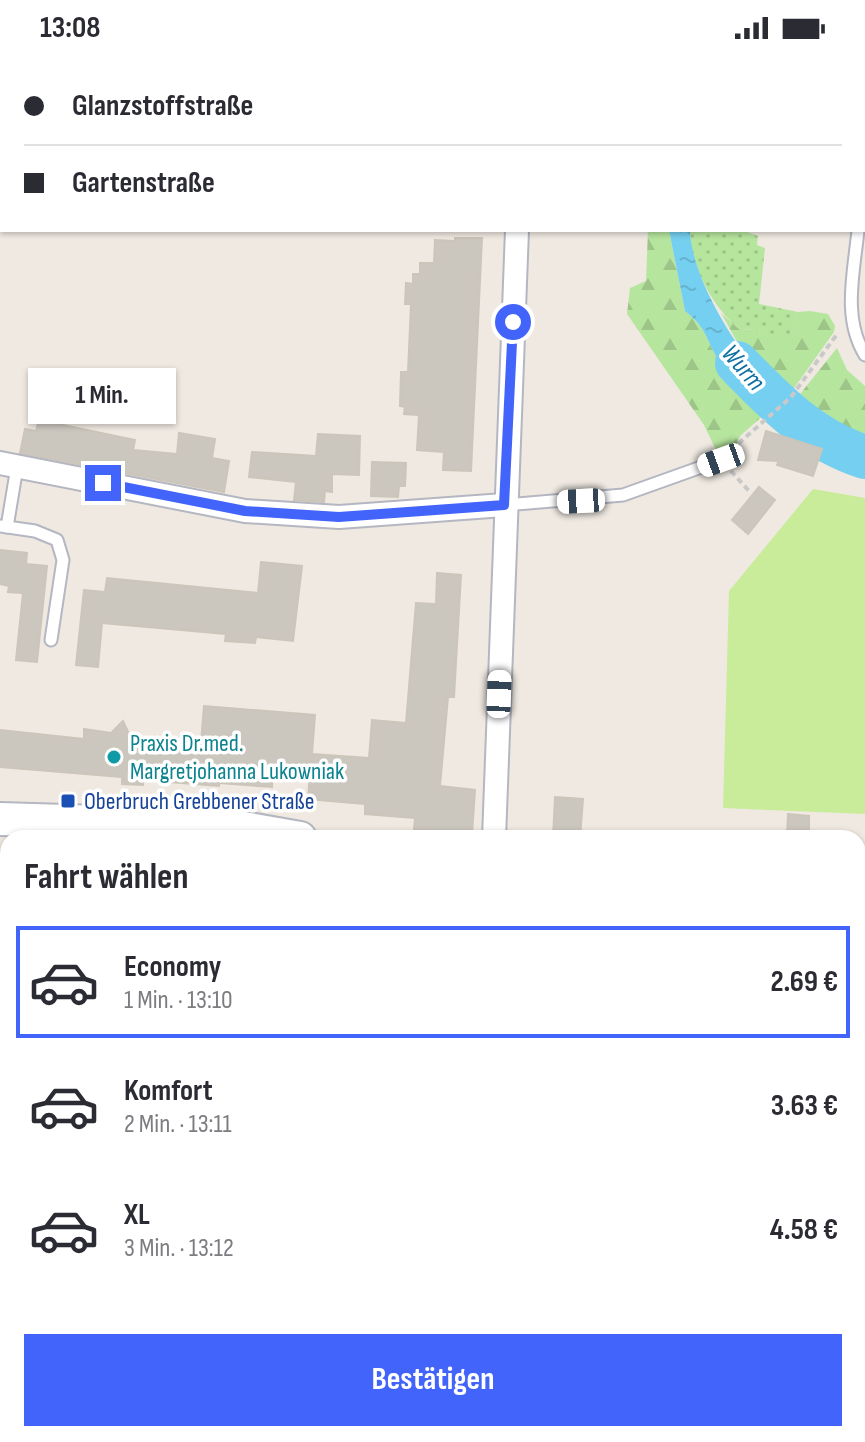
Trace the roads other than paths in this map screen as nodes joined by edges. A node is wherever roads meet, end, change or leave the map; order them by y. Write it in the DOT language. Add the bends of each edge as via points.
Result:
graph roads {
  1 [pos="517,232"];
  2 [pos="858,232"];
  3 [pos="865,355"];
  4 [pos="721,460"];
  5 [pos="9,465"];
  6 [pos="504,505"];
  7 [pos="4,527"];
  8 [pos="51,640"];
  9 [pos="0,819"];
  10 [pos="255,830"];
  11 [pos="494,830"];
  1 -- 6 [label="street"];
  2 -- 3 [label="lane" via="851,315"];
  4 -- 6 [label="lane" via="623,495"];
  5 -- 6 [label="street" via="245,511 339,517"];
  5 -- 7 [label="lane"];
  6 -- 11 [label="street"];
  7 -- 8 [label="lane" via="57,540 63,560"];
  9 -- 10 [label="street"];
}
